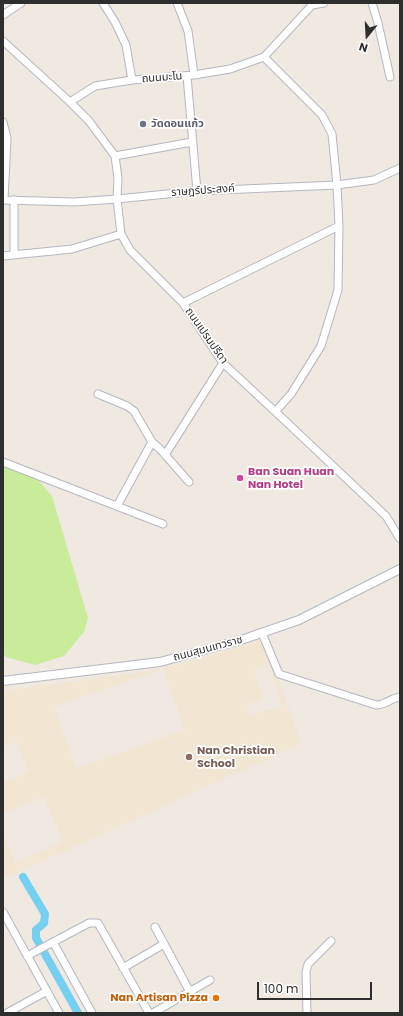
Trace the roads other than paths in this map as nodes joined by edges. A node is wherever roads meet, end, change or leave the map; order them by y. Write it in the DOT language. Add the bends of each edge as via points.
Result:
graph roads {
  1 [pos="21,3"];
  2 [pos="103,3"];
  3 [pos="178,3"];
  4 [pos="324,3"];
  5 [pos="372,3"];
  6 [pos="311,4"];
  7 [pos="3,15"];
  8 [pos="3,41"];
  9 [pos="264,57"];
  10 [pos="190,76"];
  11 [pos="390,77"];
  12 [pos="132,80"];
  13 [pos="70,102"];
  14 [pos="3,122"];
  15 [pos="192,142"];
  16 [pos="114,156"];
  17 [pos="400,168"];
  18 [pos="337,185"];
  19 [pos="197,191"];
  20 [pos="4,200"];
  21 [pos="14,200"];
  22 [pos="117,200"];
  23 [pos="339,226"];
  24 [pos="121,234"];
  25 [pos="14,255"];
  26 [pos="3,256"];
  27 [pos="183,303"];
  28 [pos="222,363"];
  29 [pos="98,394"];
  30 [pos="276,411"];
  31 [pos="152,442"];
  32 [pos="165,455"];
  33 [pos="3,462"];
  34 [pos="189,482"];
  35 [pos="117,506"];
  36 [pos="163,524"];
  37 [pos="400,539"];
  38 [pos="400,569"];
  39 [pos="262,633"];
  40 [pos="3,681"];
  41 [pos="400,697"];
  42 [pos="3,912"];
  43 [pos="155,927"];
  44 [pos="331,941"];
  45 [pos="53,942"];
  46 [pos="164,944"];
  47 [pos="28,956"];
  48 [pos="123,968"];
  49 [pos="210,980"];
  50 [pos="47,991"];
  51 [pos="190,992"];
  52 [pos="7,1013"];
  53 [pos="59,1013"];
  54 [pos="92,1013"];
  55 [pos="149,1013"];
  56 [pos="153,1013"];
  57 [pos="307,1013"];
  1 -- 7 [label="street"];
  2 -- 12 [label="street" via="126,45"];
  3 -- 10 [label="street" via="188,31"];
  4 -- 6 [label="street, ถนนมะโน"];
  5 -- 11 [label="street"];
  6 -- 9 [label="street, ถนนมะโน"];
  8 -- 13 [label="street"];
  9 -- 10 [label="street, ถนนมะโน" via="230,69"];
  9 -- 18 [label="street" via="322,115 328,125 332,134"];
  10 -- 12 [label="street, ถนนมะโน"];
  10 -- 15 [label="street"];
  12 -- 13 [label="street, ถนนมะโน" via="95,86"];
  13 -- 16 [label="street, ถนนเปรมปรีดา" via="89,121"];
  14 -- 20 [label="street" via="8,138"];
  15 -- 16 [label="street"];
  15 -- 19 [label="street"];
  16 -- 22 [label="street, ถนนเปรมปรีดา" via="118,178"];
  17 -- 18 [label="street, ราษฎร์ประสงค์" via="374,180"];
  18 -- 19 [label="street, ราษฎร์ประสงค์"];
  18 -- 23 [label="street"];
  19 -- 22 [label="street, ราษฎร์ประสงค์"];
  20 -- 21 [label="street, ราษฎร์ประสงค์"];
  21 -- 22 [label="street, ราษฎร์ประสงค์"];
  21 -- 25 [label="street"];
  22 -- 24 [label="street, ถนนเปรมปรีดา"];
  23 -- 27 [label="street"];
  23 -- 30 [label="street" via="338,290 321,346 291,394"];
  24 -- 25 [label="street" via="72,249"];
  24 -- 27 [label="street, ถนนเปรมปรีดา" via="130,250"];
  25 -- 26 [label="street"];
  27 -- 28 [label="street, ถนนเปรมปรีดา"];
  28 -- 30 [label="street, ถนนเปรมปรีดา"];
  28 -- 32 [label="street"];
  29 -- 31 [label="street" via="134,411"];
  30 -- 37 [label="street, ถนนเปรมปรีดา" via="386,516"];
  31 -- 32 [label="street"];
  31 -- 35 [label="street"];
  32 -- 34 [label="street"];
  33 -- 35 [label="street"];
  35 -- 36 [label="street"];
  38 -- 39 [label="street, ถนนสุมนเทวราช" via="299,620"];
  39 -- 40 [label="street, ถนนสุมนเทวราช" via="160,662"];
  39 -- 41 [label="street" via="279,674 376,705"];
  42 -- 47 [label="street"];
  43 -- 46 [label="street"];
  44 -- 57 [label="street" via="308,964"];
  45 -- 47 [label="street"];
  45 -- 48 [label="street" via="88,923 98,923"];
  45 -- 54 [label="street"];
  46 -- 48 [label="street"];
  46 -- 51 [label="street"];
  47 -- 50 [label="street"];
  48 -- 55 [label="street"];
  49 -- 51 [label="street"];
  50 -- 52 [label="street"];
  50 -- 53 [label="street"];
  51 -- 56 [label="street"];
}
